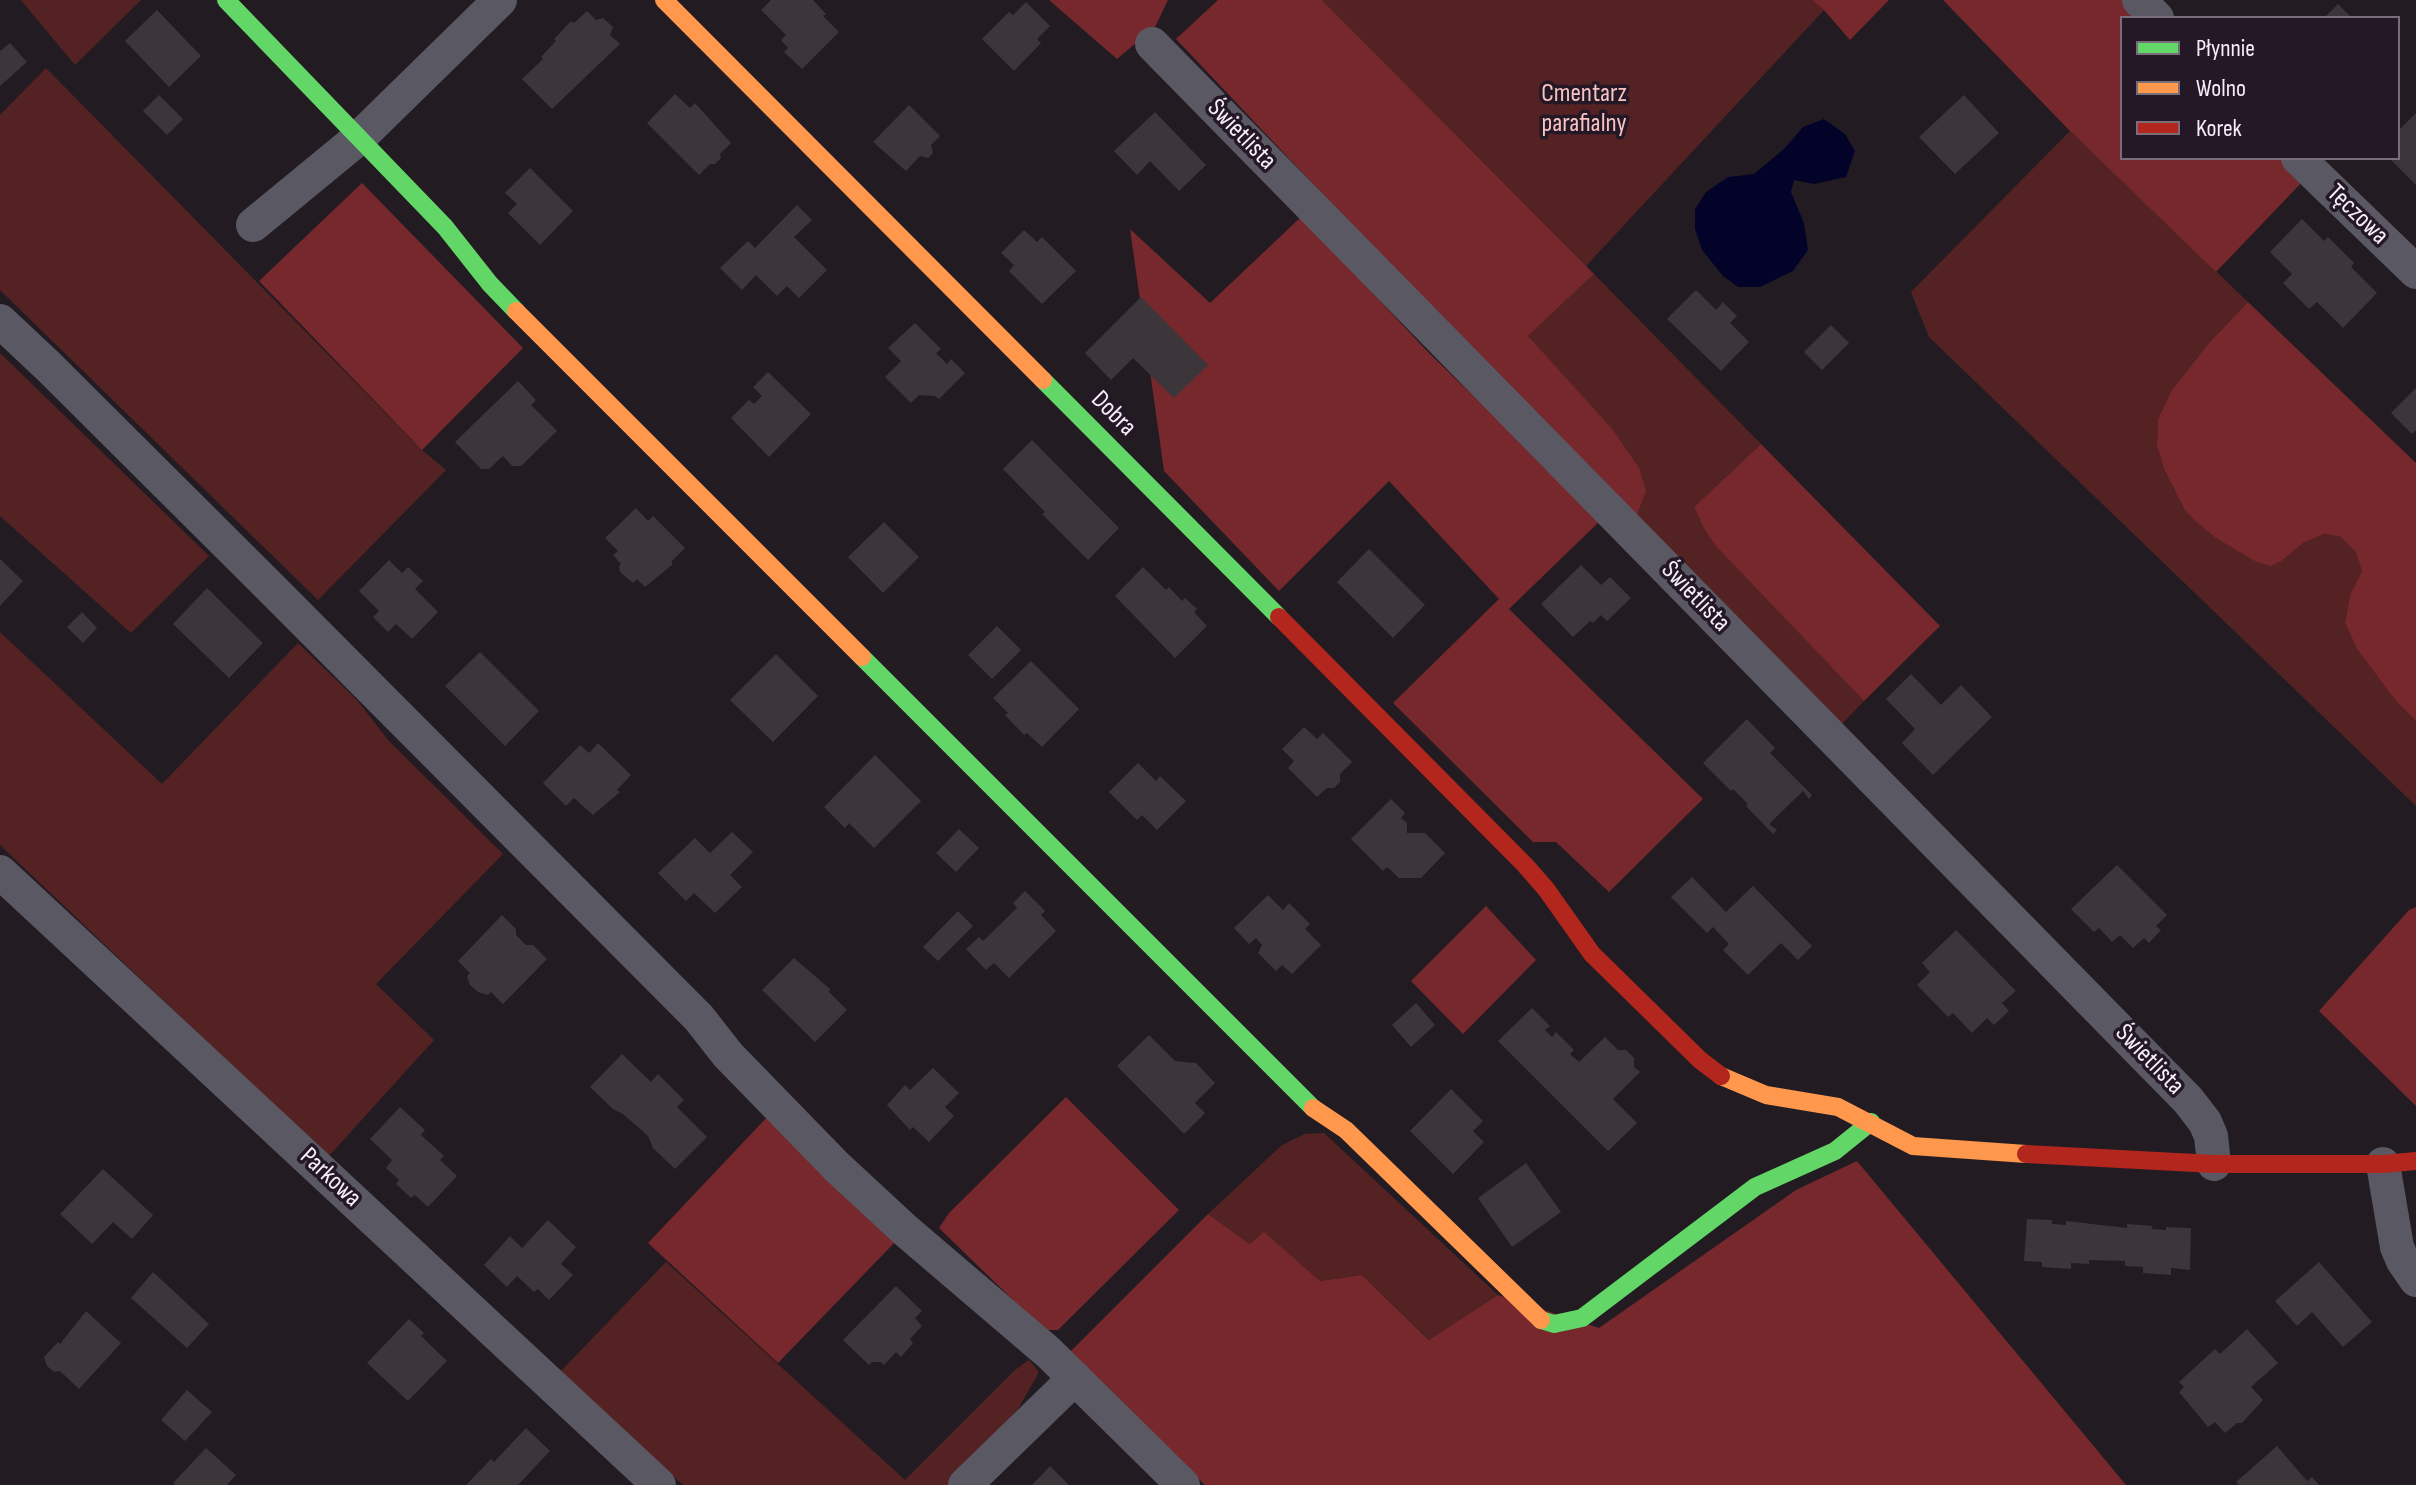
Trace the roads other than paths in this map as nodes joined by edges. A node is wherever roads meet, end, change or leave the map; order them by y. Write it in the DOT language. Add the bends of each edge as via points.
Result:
graph roads {
  1 [pos="226,0"];
  2 [pos="500,0"];
  3 [pos="664,0"];
  4 [pos="2139,0"];
  5 [pos="2155,16"];
  6 [pos="1152,44"];
  7 [pos="360,137"];
  8 [pos="2300,160"];
  9 [pos="253,225"];
  10 [pos="2416,272"];
  11 [pos="0,321"];
  12 [pos="0,872"];
  13 [pos="1871,1122"];
  14 [pos="2400,1163"];
  15 [pos="2214,1164"];
  16 [pos="2416,1280"];
  17 [pos="1075,1378"];
  18 [pos="659,1485"];
  19 [pos="965,1485"];
  20 [pos="1183,1485"];
  1 -- 7 [label="street"];
  2 -- 7 [label="street"];
  3 -- 13 [label="street, Dobra" via="1525,865 1592,954 1711,1068 1766,1095 1838,1107"];
  4 -- 5 [label="street"];
  6 -- 15 [label="street, Świetlista" via="2188,1100 2211,1136"];
  7 -- 9 [label="street"];
  7 -- 13 [label="street" via="445,227 490,284 1309,1105 1346,1130 1539,1319 1554,1324 1582,1318 1755,1187 1835,1151"];
  8 -- 10 [label="street, Tęczowa"];
  11 -- 17 [label="street" via="699,1018 837,1167"];
  12 -- 18 [label="street, Parkowa"];
  13 -- 15 [label="street, Dobra" via="1913,1146 1942,1150"];
  14 -- 15 [label="street, Dobra"];
  14 -- 16 [label="street" via="2397,1247"];
  17 -- 19 [label="street"];
  17 -- 20 [label="street"];
}
